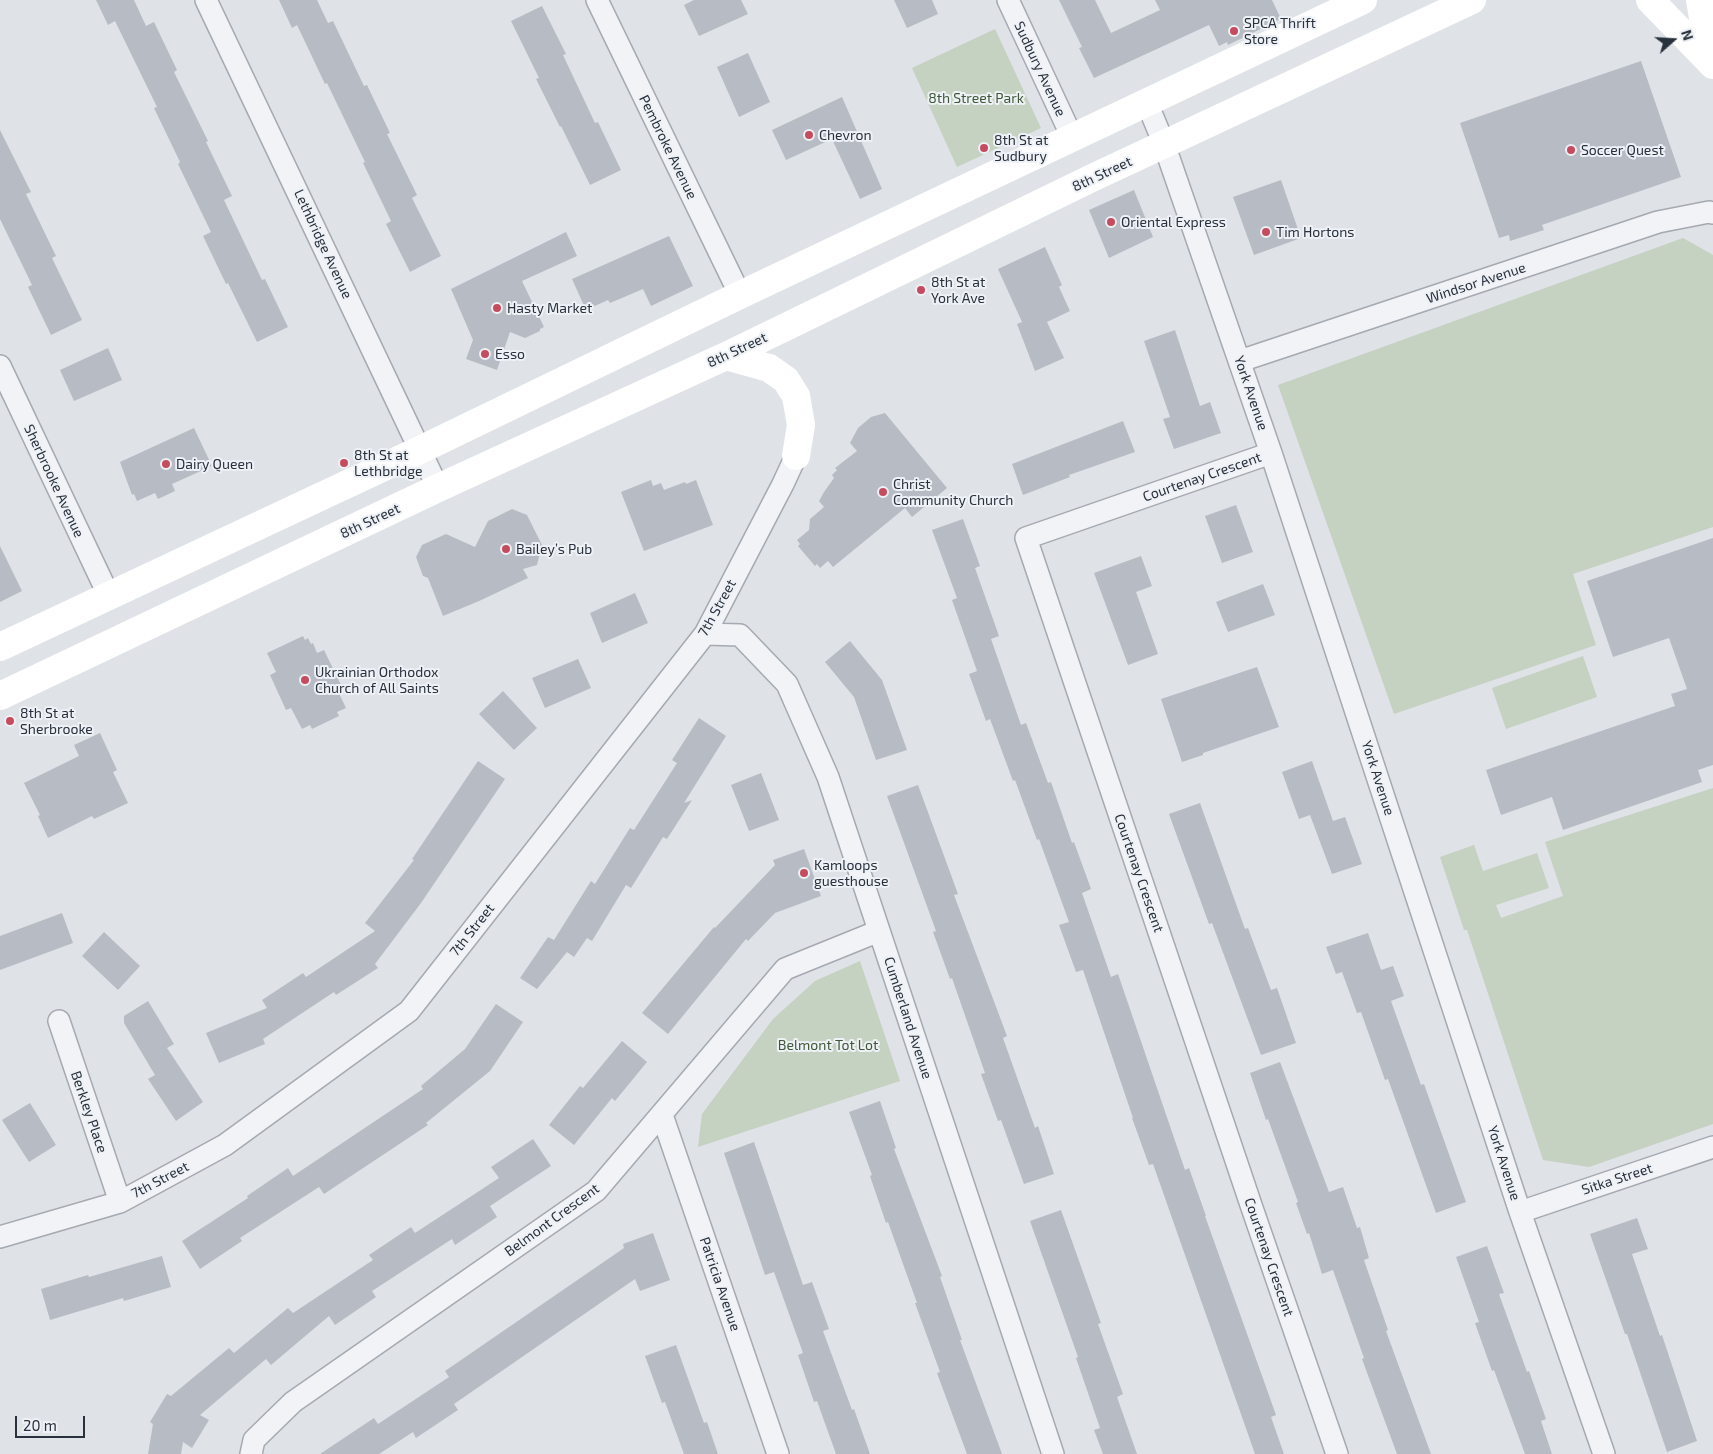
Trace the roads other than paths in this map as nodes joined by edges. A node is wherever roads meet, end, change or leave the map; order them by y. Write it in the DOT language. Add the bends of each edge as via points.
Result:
graph roads {
  1 [pos="206,0"];
  2 [pos="597,0"];
  3 [pos="1008,0"];
  4 [pos="1362,0"];
  5 [pos="1650,0"];
  6 [pos="1700,0"];
  7 [pos="1472,1"];
  8 [pos="1713,38"];
  9 [pos="1713,65"];
  10 [pos="1147,103"];
  11 [pos="1072,137"];
  12 [pos="1164,144"];
  13 [pos="1713,213"];
  14 [pos="740,295"];
  15 [pos="726,356"];
  16 [pos="1240,361"];
  17 [pos="0,366"];
  18 [pos="420,450"];
  19 [pos="1271,453"];
  20 [pos="796,456"];
  21 [pos="438,488"];
  22 [pos="108,596"];
  23 [pos="704,634"];
  24 [pos="0,647"];
  25 [pos="0,696"];
  26 [pos="878,931"];
  27 [pos="59,1021"];
  28 [pos="662,1115"];
  29 [pos="1713,1147"];
  30 [pos="120,1202"];
  31 [pos="1520,1212"];
  32 [pos="0,1237"];
  33 [pos="251,1454"];
  34 [pos="778,1454"];
  35 [pos="1053,1454"];
  36 [pos="1337,1454"];
  37 [pos="1604,1454"];
  1 -- 18 [label="street, Lethbridge Avenue"];
  2 -- 14 [label="street, Pembroke Avenue"];
  3 -- 11 [label="street, Sudbury Avenue"];
  4 -- 10 [label="main road"];
  5 -- 9 [label="main road"];
  6 -- 8 [label="main road" via="1704,24"];
  7 -- 12 [label="main road, 8th Street"];
  10 -- 11 [label="main road"];
  10 -- 12 [label="street, York Avenue"];
  11 -- 14 [label="main road"];
  12 -- 15 [label="main road, 8th Street"];
  12 -- 16 [label="street, York Avenue"];
  13 -- 16 [label="street, Windsor Avenue" via="1658,222"];
  14 -- 18 [label="main road"];
  15 -- 20 [label="main road" via="769,368 786,380 796,396 801,425"];
  15 -- 21 [label="main road, 8th Street"];
  16 -- 19 [label="street, York Avenue"];
  17 -- 22 [label="street, Sherbrooke Avenue"];
  18 -- 21 [label="street, Lethbridge Avenue"];
  18 -- 22 [label="main road"];
  19 -- 31 [label="street, York Avenue"];
  19 -- 36 [label="street, Courtenay Crescent" via="1026,538"];
  20 -- 23 [label="street, 7th Street"];
  21 -- 25 [label="main road, 8th Street"];
  22 -- 24 [label="main road"];
  23 -- 26 [label="street, Cumberland Avenue" via="740,635 787,684 828,777"];
  23 -- 30 [label="street, 7th Street" via="408,1011 225,1145"];
  26 -- 28 [label="street, Belmont Crescent" via="785,969"];
  26 -- 35 [label="street, Cumberland Avenue"];
  27 -- 30 [label="street, Berkley Place"];
  28 -- 33 [label="street, Belmont Crescent" via="596,1191 293,1402 254,1440"];
  28 -- 34 [label="street, Patricia Avenue"];
  29 -- 31 [label="street, Sitka Street"];
  30 -- 32 [label="street, 7th Street"];
  31 -- 37 [label="street, York Avenue"];
}
